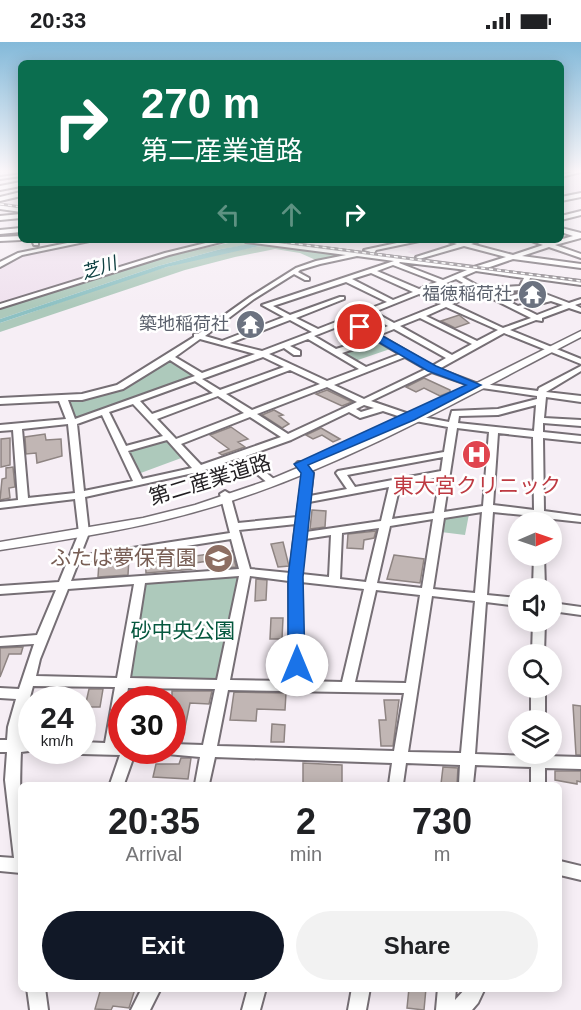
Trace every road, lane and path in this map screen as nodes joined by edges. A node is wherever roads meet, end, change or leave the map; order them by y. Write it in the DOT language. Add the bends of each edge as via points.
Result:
graph roads {
  1 [pos="18,216"];
  2 [pos="8,217"];
  3 [pos="564,217"];
  4 [pos="0,218"];
  5 [pos="581,222"];
  6 [pos="18,230"];
  7 [pos="564,231"];
  8 [pos="0,232"];
  9 [pos="580,235"];
  10 [pos="18,238"];
  11 [pos="0,239"];
  12 [pos="564,240"];
  13 [pos="76,243"];
  14 [pos="213,243"];
  15 [pos="266,243"];
  16 [pos="405,243"];
  17 [pos="460,243"];
  18 [pos="468,243"];
  19 [pos="542,243"];
  20 [pos="555,243"];
  21 [pos="464,244"];
  22 [pos="549,245"];
  23 [pos="358,254"];
  24 [pos="581,256"];
  25 [pos="419,257"];
  26 [pos="513,257"];
  27 [pos="403,260"];
  28 [pos="393,263"];
  29 [pos="558,263"];
  30 [pos="0,264"];
  31 [pos="486,266"];
  32 [pos="581,266"];
  33 [pos="476,269"];
  34 [pos="369,270"];
  35 [pos="294,272"];
  36 [pos="554,274"];
  37 [pos="528,276"];
  38 [pos="457,277"];
  39 [pos="581,277"];
  40 [pos="307,279"];
  41 [pos="348,280"];
  42 [pos="442,282"];
  43 [pos="581,283"];
  44 [pos="523,288"];
  45 [pos="481,290"];
  46 [pos="421,291"];
  47 [pos="533,292"];
  48 [pos="252,298"];
  49 [pos="342,298"];
  50 [pos="551,299"];
  51 [pos="502,300"];
  52 [pos="581,301"];
  53 [pos="392,302"];
  54 [pos="447,303"];
  55 [pos="0,306"];
  56 [pos="268,306"];
  57 [pos="381,306"];
  58 [pos="570,306"];
  59 [pos="517,308"];
  60 [pos="581,310"];
  61 [pos="391,311"];
  62 [pos="368,312"];
  63 [pos="419,315"];
  64 [pos="290,318"];
  65 [pos="539,319"];
  66 [pos="347,320"];
  67 [pos="394,326"];
  68 [pos="504,330"];
  69 [pos="318,332"];
  70 [pos="581,333"];
  71 [pos="197,336"];
  72 [pos="308,336"];
  73 [pos="376,336"];
  74 [pos="223,343"];
  75 [pos="477,344"];
  76 [pos="284,345"];
  77 [pos="547,350"];
  78 [pos="336,352"];
  79 [pos="297,353"];
  80 [pos="263,354"];
  81 [pos="406,354"];
  82 [pos="170,357"];
  83 [pos="452,358"];
  84 [pos="581,362"];
  85 [pos="291,367"];
  86 [pos="581,368"];
  87 [pos="432,369"];
  88 [pos="366,370"];
  89 [pos="198,377"];
  90 [pos="328,385"];
  91 [pos="478,385"];
  92 [pos="219,393"];
  93 [pos="541,398"];
  94 [pos="63,399"];
  95 [pos="581,399"];
  96 [pos="134,400"];
  97 [pos="0,401"];
  98 [pos="362,401"];
  99 [pos="272,406"];
  100 [pos="348,408"];
  101 [pos="384,408"];
  102 [pos="105,411"];
  103 [pos="281,412"];
  104 [pos="251,414"];
  105 [pos="415,417"];
  106 [pos="151,418"];
  107 [pos="540,420"];
  108 [pos="72,423"];
  109 [pos="581,423"];
  110 [pos="453,425"];
  111 [pos="17,427"];
  112 [pos="0,428"];
  113 [pos="494,430"];
  114 [pos="538,434"];
  115 [pos="288,438"];
  116 [pos="581,439"];
  117 [pos="172,440"];
  118 [pos="123,450"];
  119 [pos="447,454"];
  120 [pos="240,455"];
  121 [pos="303,466"];
  122 [pos="199,469"];
  123 [pos="445,473"];
  124 [pos="270,480"];
  125 [pos="138,481"];
  126 [pos="395,483"];
  127 [pos="354,490"];
  128 [pos="80,495"];
  129 [pos="226,496"];
  130 [pos="305,500"];
  131 [pos="23,502"];
  132 [pos="0,506"];
  133 [pos="489,508"];
  134 [pos="509,512"];
  135 [pos="539,512"];
  136 [pos="439,515"];
  137 [pos="562,519"];
  138 [pos="581,519"];
  139 [pos="302,520"];
  140 [pos="387,523"];
  141 [pos="84,530"];
  142 [pos="337,530"];
  143 [pos="234,531"];
  144 [pos="301,536"];
  145 [pos="0,539"];
  146 [pos="0,546"];
  147 [pos="75,560"];
  148 [pos="245,572"];
  149 [pos="296,577"];
  150 [pos="140,580"];
  151 [pos="334,581"];
  152 [pos="373,585"];
  153 [pos="63,587"];
  154 [pos="0,590"];
  155 [pos="426,591"];
  156 [pos="482,597"];
  157 [pos="508,601"];
  158 [pos="562,608"];
  159 [pos="581,610"];
  160 [pos="42,639"];
  161 [pos="0,642"];
  162 [pos="122,683"];
  163 [pos="223,685"];
  164 [pos="25,686"];
  165 [pos="49,686"];
  166 [pos="122,686"];
  167 [pos="297,686"];
  168 [pos="347,687"];
  169 [pos="411,688"];
  170 [pos="18,689"];
  171 [pos="0,693"];
  172 [pos="18,709"];
  173 [pos="6,746"];
  174 [pos="186,750"];
  175 [pos="210,751"];
  176 [pos="400,757"];
  177 [pos="508,758"];
  178 [pos="469,759"];
  179 [pos="562,760"];
  180 [pos="581,763"];
  181 [pos="124,764"];
  182 [pos="538,764"];
  183 [pos="118,782"];
  184 [pos="202,782"];
  185 [pos="396,782"];
  186 [pos="466,782"];
  187 [pos="538,782"];
  188 [pos="18,833"];
  189 [pos="0,864"];
  190 [pos="18,866"];
  191 [pos="562,868"];
  192 [pos="581,873"];
  193 [pos="37,992"];
  194 [pos="150,992"];
  195 [pos="256,992"];
  196 [pos="360,992"];
  197 [pos="447,992"];
  198 [pos="475,992"];
  199 [pos="39,1010"];
  200 [pos="140,1010"];
  201 [pos="251,1010"];
  202 [pos="357,1010"];
  203 [pos="445,1010"];
  204 [pos="452,1010"];
  1 -- 2 [label="street"];
  2 -- 4 [label="street"];
  3 -- 5 [label="street"];
  6 -- 8 [label="street"];
  7 -- 9 [label="street"];
  9 -- 12 [label="street"];
  10 -- 11 [label="street"];
  13 -- 30 [label="street" via="20,254"];
  14 -- 55 [label="street"];
  15 -- 23 [label="street"];
  16 -- 25 [label="street" via="367,250"];
  17 -- 21 [label="street"];
  18 -- 21 [label="street"];
  19 -- 22 [label="street"];
  20 -- 22 [label="street"];
  21 -- 25 [label="street"];
  21 -- 26 [label="street"];
  22 -- 24 [label="street"];
  22 -- 26 [label="street"];
  23 -- 27 [label="street"];
  23 -- 35 [label="street" via="318,262"];
  25 -- 31 [label="street"];
  26 -- 29 [label="street"];
  26 -- 31 [label="street"];
  27 -- 28 [label="street"];
  27 -- 33 [label="street"];
  28 -- 34 [label="street"];
  28 -- 42 [label="street"];
  29 -- 32 [label="street"];
  29 -- 36 [label="street"];
  31 -- 33 [label="street"];
  31 -- 36 [label="street"];
  33 -- 37 [label="street"];
  33 -- 38 [label="street"];
  34 -- 41 [label="street"];
  34 -- 46 [label="street"];
  35 -- 40 [label="street"];
  35 -- 48 [label="street"];
  36 -- 39 [label="street"];
  37 -- 43 [label="street"];
  37 -- 44 [label="street"];
  38 -- 42 [label="street"];
  38 -- 45 [label="street"];
  41 -- 53 [label="street"];
  41 -- 56 [label="street"];
  42 -- 46 [label="street"];
  44 -- 45 [label="street"];
  44 -- 47 [label="street"];
  45 -- 51 [label="street"];
  45 -- 54 [label="street"];
  46 -- 53 [label="street"];
  46 -- 54 [label="street"];
  47 -- 50 [label="street"];
  47 -- 51 [label="street"];
  48 -- 56 [label="street"];
  48 -- 71 [label="street"];
  49 -- 64 [label="street"];
  50 -- 58 [label="street"];
  50 -- 59 [label="street"];
  51 -- 59 [label="street"];
  52 -- 58 [label="street"];
  53 -- 57 [label="street"];
  54 -- 63 [label="street"];
  54 -- 68 [label="street"];
  56 -- 64 [label="street"];
  57 -- 61 [label="street"];
  57 -- 62 [label="street"];
  58 -- 60 [label="street"];
  58 -- 65 [label="street"];
  59 -- 65 [label="street"];
  62 -- 66 [label="street"];
  62 -- 67 [label="street"];
  63 -- 67 [label="street"];
  63 -- 75 [label="street"];
  64 -- 69 [label="street"];
  64 -- 74 [label="street"];
  65 -- 68 [label="street"];
  66 -- 69 [label="street"];
  66 -- 73 [label="street"];
  67 -- 73 [label="street"];
  67 -- 83 [label="street"];
  68 -- 75 [label="street"];
  68 -- 77 [label="street"];
  69 -- 72 [label="street"];
  70 -- 77 [label="main road, 第二産業道路"];
  71 -- 74 [label="street"];
  71 -- 82 [label="street"];
  72 -- 76 [label="street"];
  72 -- 78 [label="street"];
  73 -- 78 [label="street"];
  73 -- 81 [label="street"];
  74 -- 80 [label="street"];
  75 -- 83 [label="street"];
  76 -- 79 [label="street"];
  76 -- 80 [label="street"];
  77 -- 84 [label="street"];
  77 -- 91 [label="main road, 第二産業道路"];
  78 -- 88 [label="street"];
  80 -- 85 [label="street"];
  80 -- 89 [label="street"];
  81 -- 87 [label="street"];
  81 -- 88 [label="street"];
  82 -- 89 [label="street"];
  82 -- 94 [label="street" via="120,387"];
  83 -- 87 [label="street"];
  85 -- 90 [label="street"];
  85 -- 92 [label="street"];
  86 -- 93 [label="street" via="542,390"];
  87 -- 91 [label="street"];
  87 -- 98 [label="street"];
  88 -- 90 [label="street"];
  89 -- 92 [label="street"];
  89 -- 96 [label="street"];
  90 -- 98 [label="street"];
  90 -- 99 [label="street"];
  91 -- 93 [label="street"];
  91 -- 105 [label="main road, 第二産業道路"];
  92 -- 104 [label="street"];
  92 -- 106 [label="street"];
  93 -- 95 [label="street"];
  93 -- 107 [label="street"];
  93 -- 110 [label="street" via="498,412 455,413"];
  94 -- 97 [label="street"];
  94 -- 108 [label="street"];
  96 -- 102 [label="street"];
  96 -- 106 [label="street"];
  98 -- 100 [label="street"];
  98 -- 101 [label="street"];
  99 -- 103 [label="street"];
  99 -- 104 [label="street"];
  100 -- 101 [label="street" via="360,415"];
  100 -- 115 [label="street"];
  101 -- 105 [label="street"];
  102 -- 108 [label="street"];
  102 -- 118 [label="street"];
  104 -- 115 [label="street"];
  104 -- 117 [label="street"];
  105 -- 110 [label="street"];
  105 -- 121 [label="main road, 第二産業道路"];
  106 -- 117 [label="street"];
  107 -- 109 [label="street"];
  107 -- 114 [label="street"];
  108 -- 111 [label="street"];
  108 -- 128 [label="street"];
  110 -- 113 [label="street"];
  110 -- 119 [label="street"];
  111 -- 112 [label="street"];
  111 -- 131 [label="street"];
  113 -- 114 [label="street"];
  113 -- 133 [label="street"];
  114 -- 116 [label="street"];
  114 -- 135 [label="street"];
  115 -- 120 [label="street"];
  117 -- 118 [label="street"];
  117 -- 122 [label="street"];
  118 -- 125 [label="street"];
  119 -- 123 [label="street"];
  119 -- 127 [label="street" via="341,473"];
  120 -- 122 [label="street"];
  120 -- 124 [label="street"];
  121 -- 124 [label="main road, 第二産業道路"];
  121 -- 130 [label="street"];
  122 -- 125 [label="street"];
  123 -- 126 [label="street"];
  123 -- 136 [label="street"];
  124 -- 129 [label="main road, 第二産業道路"];
  125 -- 128 [label="street"];
  126 -- 127 [label="street"];
  126 -- 140 [label="street"];
  127 -- 130 [label="street"];
  128 -- 131 [label="street"];
  128 -- 141 [label="street"];
  129 -- 141 [label="main road, 第二産業道路" via="154,519"];
  129 -- 143 [label="street"];
  130 -- 139 [label="street"];
  131 -- 132 [label="street"];
  133 -- 134 [label="street"];
  133 -- 136 [label="street"];
  133 -- 156 [label="street"];
  136 -- 140 [label="street"];
  136 -- 155 [label="street"];
  137 -- 138 [label="street"];
  139 -- 143 [label="street"];
  139 -- 144 [label="street"];
  140 -- 142 [label="street"];
  140 -- 152 [label="street"];
  141 -- 145 [label="main road, 第二産業道路"];
  141 -- 146 [label="main road, 第二産業道路"];
  141 -- 147 [label="street"];
  142 -- 144 [label="street"];
  142 -- 151 [label="street"];
  143 -- 147 [label="street"];
  143 -- 148 [label="street"];
  144 -- 149 [label="street"];
  147 -- 153 [label="street"];
  148 -- 149 [label="street"];
  148 -- 150 [label="street"];
  148 -- 163 [label="street"];
  149 -- 151 [label="street"];
  149 -- 167 [label="street"];
  150 -- 153 [label="street"];
  150 -- 162 [label="street"];
  151 -- 152 [label="street"];
  152 -- 155 [label="street"];
  152 -- 168 [label="street"];
  153 -- 154 [label="street"];
  153 -- 160 [label="street"];
  155 -- 156 [label="street"];
  155 -- 169 [label="street"];
  156 -- 157 [label="street"];
  156 -- 178 [label="street"];
  158 -- 159 [label="street"];
  160 -- 161 [label="street"];
  160 -- 164 [label="street"];
  162 -- 163 [label="street"];
  162 -- 165 [label="street"];
  162 -- 166 [label="street"];
  163 -- 167 [label="street"];
  163 -- 175 [label="street"];
  167 -- 168 [label="street"];
  168 -- 169 [label="street"];
  169 -- 176 [label="street"];
  170 -- 171 [label="street"];
  172 -- 173 [label="street"];
  173 -- 188 [label="street"];
  174 -- 175 [label="street"];
  175 -- 176 [label="street"];
  175 -- 184 [label="street"];
  176 -- 178 [label="street"];
  176 -- 185 [label="street"];
  177 -- 178 [label="street"];
  178 -- 186 [label="street"];
  179 -- 180 [label="street"];
  181 -- 183 [label="street"];
  182 -- 187 [label="street"];
  189 -- 190 [label="street"];
  191 -- 192 [label="street"];
  193 -- 199 [label="street"];
  194 -- 200 [label="street"];
  195 -- 201 [label="street"];
  196 -- 202 [label="street"];
  197 -- 203 [label="street"];
  198 -- 204 [label="street" via="461,1008"];
}
